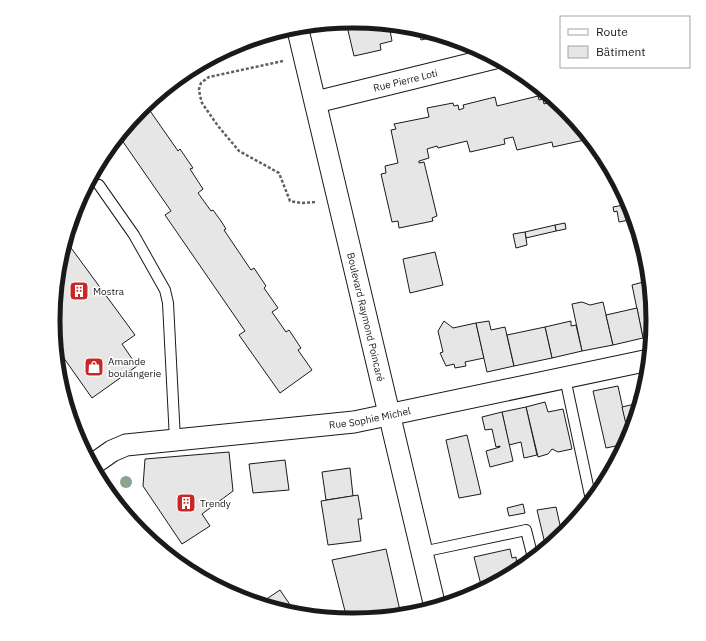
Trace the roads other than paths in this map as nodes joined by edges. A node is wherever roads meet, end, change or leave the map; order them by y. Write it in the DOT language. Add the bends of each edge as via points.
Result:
graph roads {
  1 [pos="299,34"];
  2 [pos="486,60"];
  3 [pos="316,102"];
  4 [pos="99,185"];
  5 [pos="643,361"];
  6 [pos="564,378"];
  7 [pos="389,415"];
  8 [pos="175,440"];
  9 [pos="97,461"];
  10 [pos="589,493"];
  11 [pos="422,552"];
  12 [pos="532,552"];
  13 [pos="434,601"];
  1 -- 3 [label="street, Boulevard Raymond Poincaré"];
  2 -- 3 [label="street, Rue Pierre Loti"];
  3 -- 7 [label="street, Boulevard Raymond Poincaré"];
  4 -- 8 [label="lane" via="134,235 165,290 168,303"];
  5 -- 6 [label="street, Rue Sophie Michel"];
  6 -- 7 [label="street, Rue Sophie Michel"];
  6 -- 10 [label="lane"];
  7 -- 8 [label="street, Rue Sophie Michel" via="354,422"];
  7 -- 11 [label="street, Boulevard Raymond Poincaré"];
  8 -- 9 [label="street, Rue Sophie Michel" via="126,445 112,450"];
  11 -- 12 [label="lane" via="526,530"];
  11 -- 13 [label="street, Boulevard Raymond Poincaré"];
}
